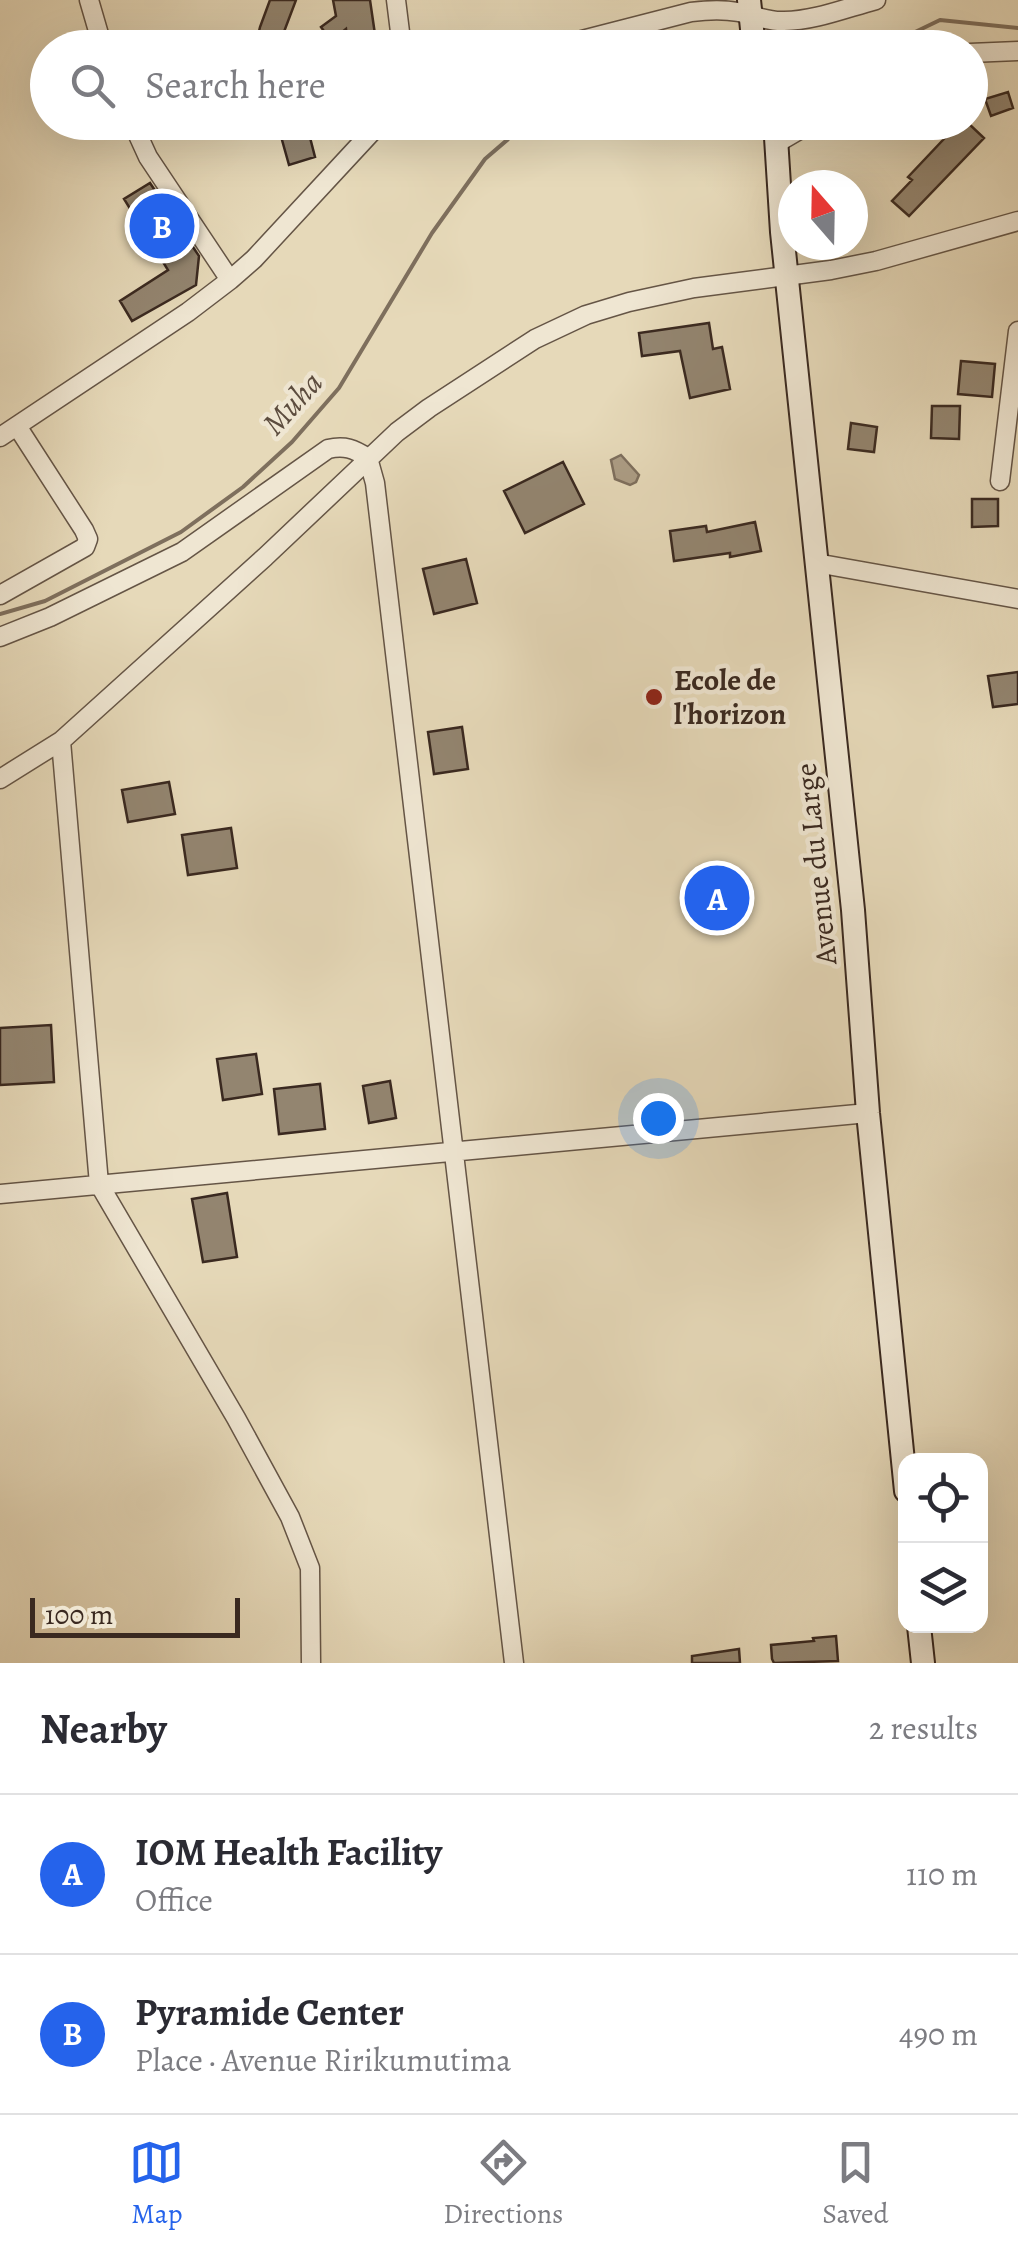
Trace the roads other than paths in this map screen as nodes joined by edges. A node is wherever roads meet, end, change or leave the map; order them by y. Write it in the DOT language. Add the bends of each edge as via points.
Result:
graph roads {
  1 [pos="90,0"];
  2 [pos="396,0"];
  3 [pos="876,0"];
  4 [pos="757,9"];
  5 [pos="98,30"];
  6 [pos="400,30"];
  7 [pos="621,30"];
  8 [pos="1018,51"];
  9 [pos="988,52"];
  10 [pos="140,140"];
  11 [pos="364,140"];
  12 [pos="764,140"];
  13 [pos="776,140"];
  14 [pos="778,170"];
  15 [pos="778,216"];
  16 [pos="1013,228"];
  17 [pos="786,260"];
  18 [pos="788,276"];
  19 [pos="230,280"];
  20 [pos="1018,331"];
  21 [pos="17,426"];
  22 [pos="0,437"];
  23 [pos="368,458"];
  24 [pos="1000,481"];
  25 [pos="816,562"];
  26 [pos="0,595"];
  27 [pos="1018,599"];
  28 [pos="0,637"];
  29 [pos="61,740"];
  30 [pos="0,779"];
  31 [pos="868,1112"];
  32 [pos="453,1150"];
  33 [pos="98,1184"];
  34 [pos="0,1194"];
  35 [pos="902,1453"];
  36 [pos="920,1633"];
  37 [pos="311,1663"];
  38 [pos="514,1663"];
  39 [pos="923,1663"];
  1 -- 5 [label="street"];
  2 -- 6 [label="street"];
  3 -- 4 [label="street" via="800,20"];
  4 -- 7 [label="street" via="691,12"];
  8 -- 9 [label="street"];
  10 -- 19 [label="street"];
  11 -- 19 [label="street"];
  12 -- 15 [label="main road, Avenue du Large"];
  13 -- 14 [label="main road, Avenue du Large"];
  16 -- 18 [label="street"];
  17 -- 18 [label="main road, Avenue du Large"];
  18 -- 23 [label="street" via="694,288 586,315 429,408"];
  18 -- 25 [label="main road, Avenue du Large"];
  19 -- 21 [label="street"];
  20 -- 24 [label="street"];
  21 -- 22 [label="street"];
  21 -- 26 [label="street" via="88,538 85,547"];
  23 -- 28 [label="street" via="352,448 328,449 182,552"];
  23 -- 29 [label="street"];
  23 -- 32 [label="street"];
  25 -- 27 [label="street"];
  25 -- 31 [label="main road, Avenue du Large"];
  29 -- 30 [label="street"];
  29 -- 33 [label="street"];
  31 -- 32 [label="street"];
  31 -- 35 [label="main road, Avenue du Large"];
  32 -- 33 [label="street"];
  32 -- 38 [label="street"];
  33 -- 34 [label="street"];
  33 -- 37 [label="street" via="290,1517 310,1568"];
  36 -- 39 [label="main road"];
}
